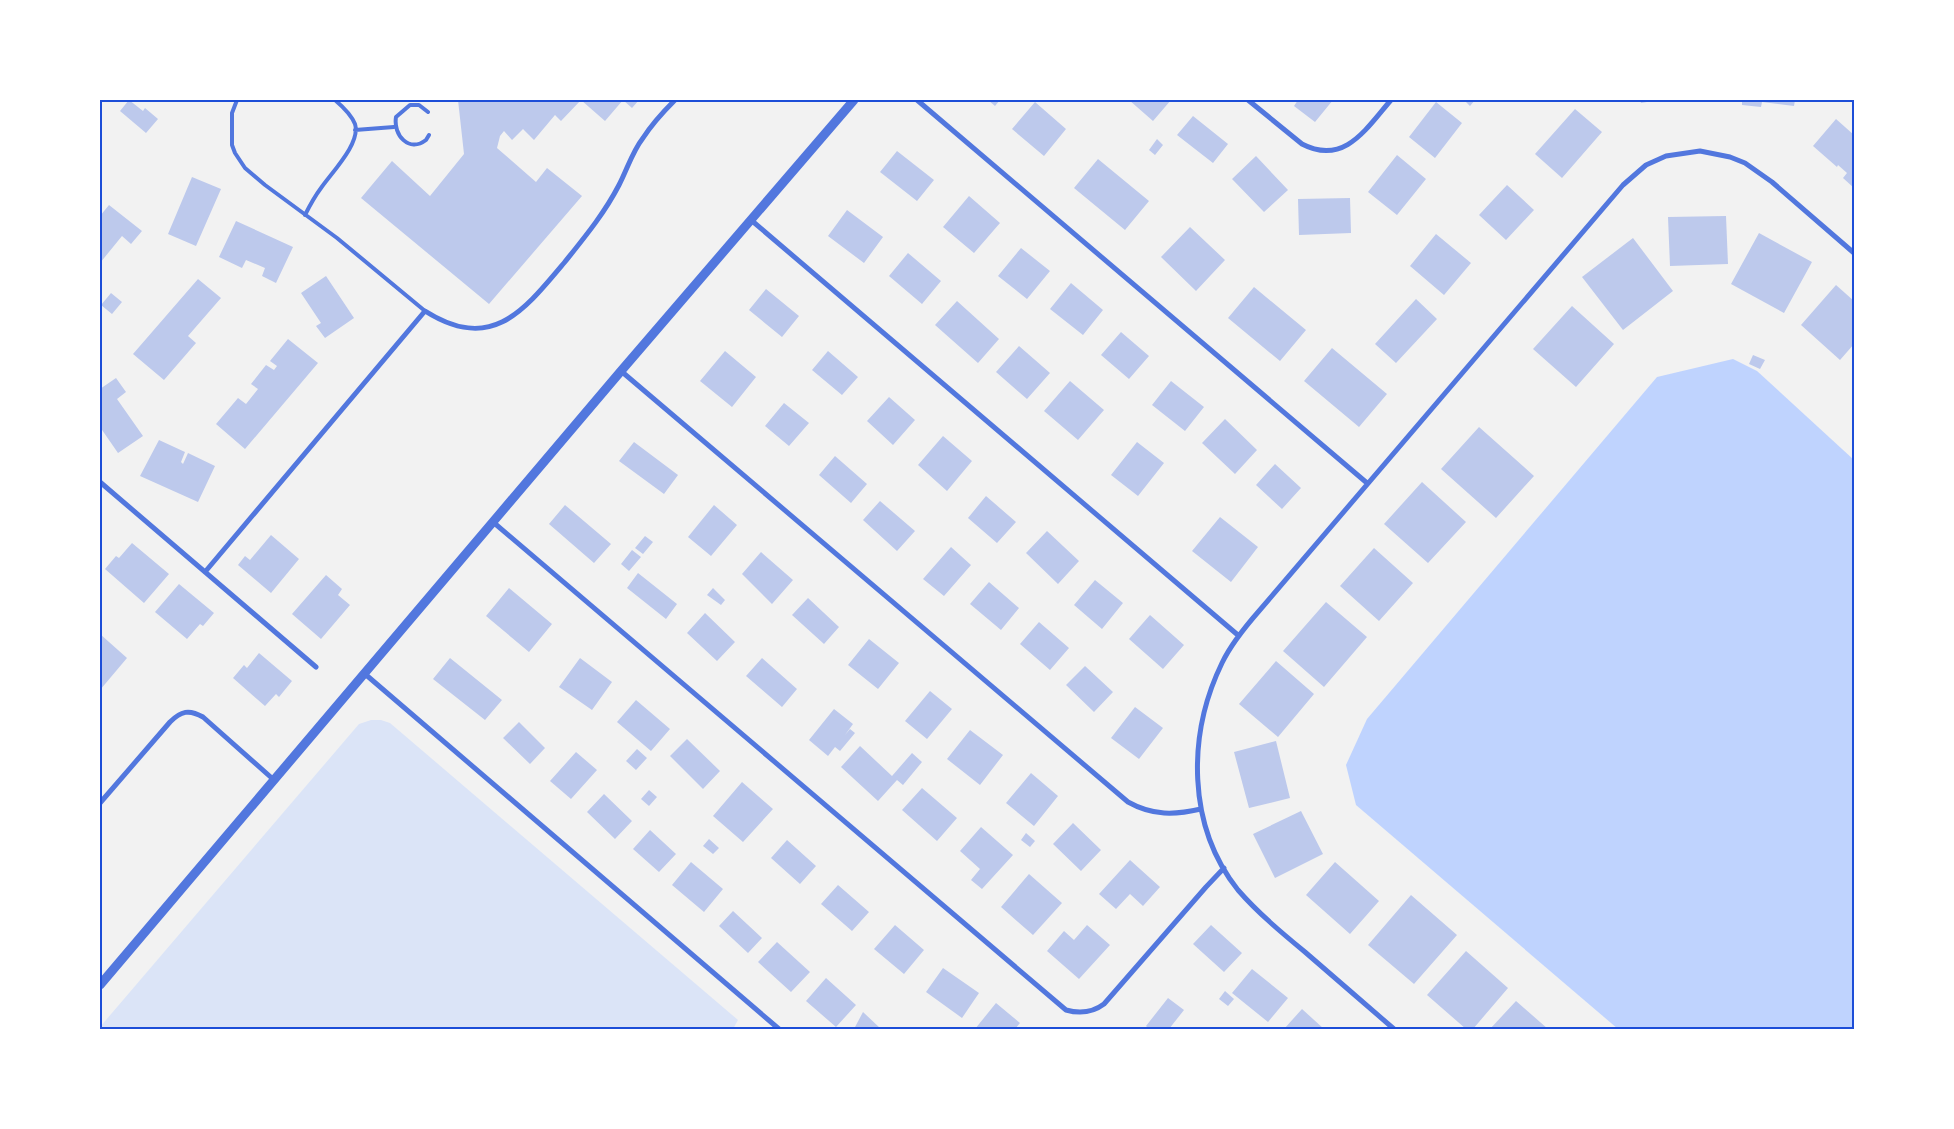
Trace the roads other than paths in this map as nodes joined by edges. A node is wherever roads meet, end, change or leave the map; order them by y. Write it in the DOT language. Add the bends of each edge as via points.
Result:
graph roads {
  1 [pos="237,100"];
  2 [pos="334,100"];
  3 [pos="675,100"];
  4 [pos="854,100"];
  5 [pos="917,100"];
  6 [pos="1248,100"];
  7 [pos="1391,100"];
  8 [pos="428,112"];
  9 [pos="394,127"];
  10 [pos="355,130"];
  11 [pos="429,135"];
  12 [pos="305,214"];
  13 [pos="751,220"];
  14 [pos="1854,253"];
  15 [pos="425,311"];
  16 [pos="621,371"];
  17 [pos="100,482"];
  18 [pos="1367,483"];
  19 [pos="493,522"];
  20 [pos="205,572"];
  21 [pos="1239,636"];
  22 [pos="316,666"];
  23 [pos="364,674"];
  24 [pos="274,780"];
  25 [pos="100,803"];
  26 [pos="1201,809"];
  27 [pos="1224,868"];
  28 [pos="100,985"];
  29 [pos="1390,1028"];
  30 [pos="779,1029"];
  1 -- 12 [label="lane" via="231,122 234,154 253,176"];
  2 -- 10 [label="lane" via="350,116"];
  3 -- 15 [label="street" via="642,138 619,186 596,223 521,311 500,324 476,328 441,321"];
  4 -- 13 [label="street"];
  5 -- 18 [label="street"];
  6 -- 7 [label="street" via="1302,144 1327,151 1342,148 1357,138"];
  8 -- 9 [label="lane" via="419,105 410,105 396,117"];
  9 -- 10 [label="lane"];
  9 -- 11 [label="lane" via="407,142 416,145"];
  10 -- 12 [label="lane" via="347,153"];
  12 -- 15 [label="lane"];
  13 -- 16 [label="street"];
  13 -- 21 [label="street"];
  14 -- 18 [label="street" via="1745,162 1700,152 1674,154 1646,165 1624,185"];
  15 -- 20 [label="street"];
  16 -- 19 [label="street"];
  16 -- 26 [label="street" via="1128,802 1159,814"];
  17 -- 20 [label="street"];
  18 -- 21 [label="street"];
  19 -- 23 [label="street"];
  19 -- 27 [label="street" via="1059,1005 1074,1012 1088,1012 1108,1000"];
  20 -- 22 [label="street"];
  21 -- 26 [label="street" via="1215,678 1201,726 1197,758"];
  23 -- 24 [label="street"];
  23 -- 30 [label="street"];
  24 -- 25 [label="street" via="203,717 191,711 181,713 170,722"];
  24 -- 28 [label="street"];
  26 -- 27 [label="street"];
  27 -- 29 [label="street" via="1261,914"];
}
